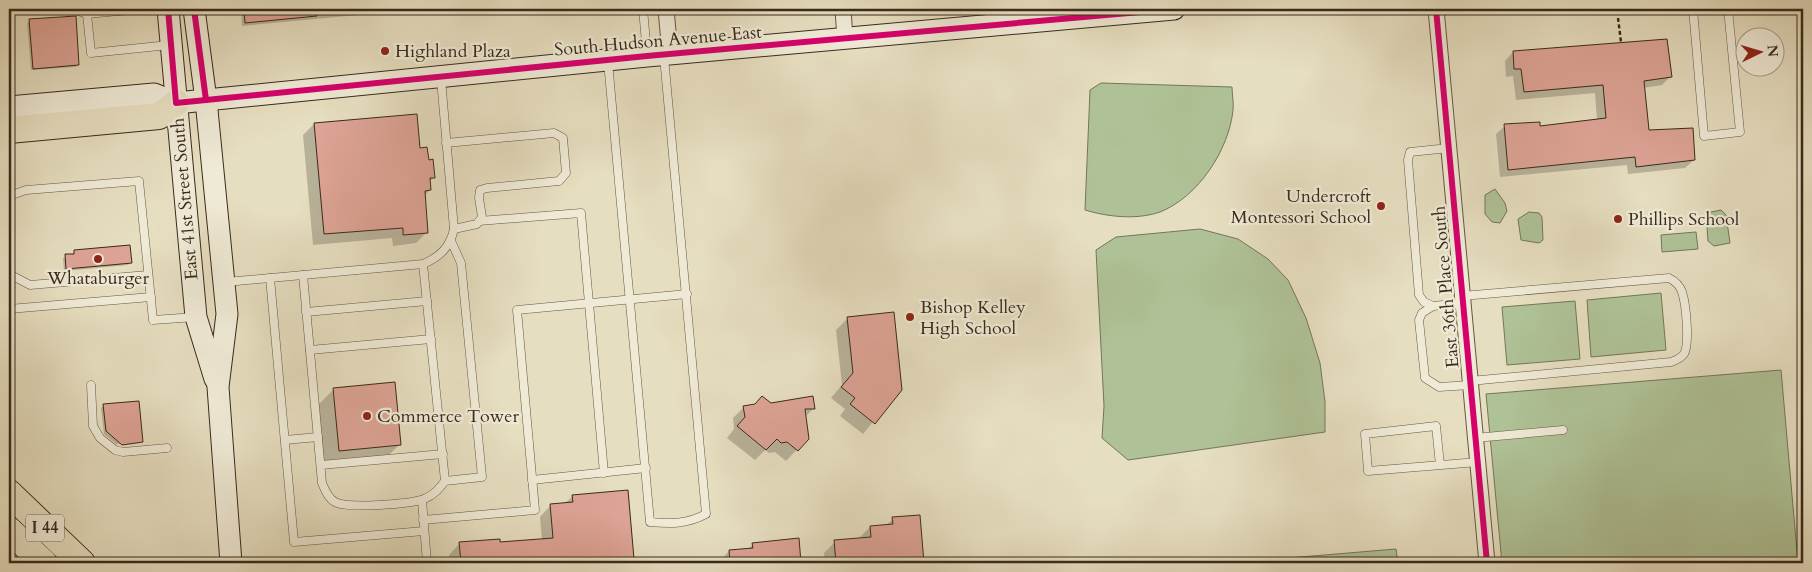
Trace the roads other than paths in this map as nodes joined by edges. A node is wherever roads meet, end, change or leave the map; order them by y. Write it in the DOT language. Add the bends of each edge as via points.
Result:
graph roads {
  1 [pos="42,9"];
  2 [pos="57,9"];
  3 [pos="72,9"];
  4 [pos="140,9"];
  5 [pos="168,9"];
  6 [pos="194,9"];
  7 [pos="643,9"];
  8 [pos="666,9"];
  9 [pos="843,9"];
  10 [pos="1168,9"];
  11 [pos="1436,9"];
  12 [pos="1693,9"];
  13 [pos="1728,9"];
  14 [pos="105,10"];
  15 [pos="87,14"];
  16 [pos="845,39"];
  17 [pos="171,45"];
  18 [pos="660,55"];
  19 [pos="608,60"];
  20 [pos="440,77"];
  21 [pos="206,100"];
  22 [pos="176,103"];
  23 [pos="9,108"];
  24 [pos="9,130"];
  25 [pos="446,143"];
  26 [pos="1449,148"];
  27 [pos="9,196"];
  28 [pos="479,221"];
  29 [pos="454,229"];
  30 [pos="451,241"];
  31 [pos="423,264"];
  32 [pos="9,274"];
  33 [pos="148,275"];
  34 [pos="303,275"];
  35 [pos="270,278"];
  36 [pos="223,282"];
  37 [pos="687,294"];
  38 [pos="150,297"];
  39 [pos="630,299"];
  40 [pos="1463,300"];
  41 [pos="427,301"];
  42 [pos="589,303"];
  43 [pos="1433,306"];
  44 [pos="9,309"];
  45 [pos="306,312"];
  46 [pos="196,317"];
  47 [pos="431,339"];
  48 [pos="310,350"];
  49 [pos="1470,383"];
  50 [pos="91,385"];
  51 [pos="218,387"];
  52 [pos="1563,430"];
  53 [pos="318,437"];
  54 [pos="1475,438"];
  55 [pos="285,440"];
  56 [pos="167,448"];
  57 [pos="443,454"];
  58 [pos="1478,462"];
  59 [pos="1440,465"];
  60 [pos="321,466"];
  61 [pos="646,468"];
  62 [pos="604,473"];
  63 [pos="532,480"];
  64 [pos="446,481"];
  65 [pos="9,493"];
  66 [pos="422,500"];
  67 [pos="423,520"];
  68 [pos="9,530"];
  69 [pos="424,531"];
  70 [pos="44,563"];
  71 [pos="82,563"];
  72 [pos="231,563"];
  73 [pos="427,563"];
  74 [pos="1487,563"];
  1 -- 2 [label="lane"];
  3 -- 15 [label="lane"];
  4 -- 14 [label="lane"];
  5 -- 17 [label="main road, East 41st Street South"];
  6 -- 21 [label="main road, East 41st Street South"];
  7 -- 18 [label="lane"];
  8 -- 18 [label="street"];
  9 -- 16 [label="street"];
  10 -- 16 [label="main road, South Hudson Avenue East"];
  11 -- 26 [label="street, East 36th Place South"];
  12 -- 13 [label="lane" via="1704,136 1740,132"];
  14 -- 15 [label="lane"];
  15 -- 17 [label="lane" via="91,53"];
  16 -- 18 [label="main road, South Hudson Avenue East"];
  17 -- 22 [label="main road, East 41st Street South"];
  18 -- 19 [label="main road, South Hudson Avenue East"];
  18 -- 37 [label="lane"];
  19 -- 20 [label="main road, South Hudson Avenue East"];
  19 -- 39 [label="lane"];
  20 -- 21 [label="main road, South Hudson Avenue East"];
  20 -- 25 [label="lane"];
  21 -- 22 [label="main road, South Hudson Avenue East"];
  21 -- 36 [label="main road, East 41st Street South"];
  22 -- 23 [label="main road" via="154,94"];
  22 -- 24 [label="highway" via="159,116"];
  22 -- 46 [label="main road, East 41st Street South"];
  25 -- 28 [label="lane" via="554,133 563,138 566,174 559,181 480,190 482,217"];
  25 -- 29 [label="lane"];
  26 -- 40 [label="street, East 36th Place South"];
  26 -- 43 [label="lane" via="1416,150 1410,152 1408,160 1419,295"];
  27 -- 33 [label="lane" via="26,190 139,181"];
  28 -- 29 [label="lane"];
  28 -- 42 [label="lane" via="581,213"];
  29 -- 30 [label="lane"];
  30 -- 31 [label="lane" via="444,251"];
  30 -- 64 [label="lane" via="461,263 482,478"];
  31 -- 34 [label="lane"];
  31 -- 41 [label="lane"];
  32 -- 33 [label="lane" via="30,285"];
  33 -- 38 [label="lane"];
  34 -- 35 [label="lane"];
  34 -- 45 [label="lane"];
  35 -- 36 [label="lane"];
  35 -- 55 [label="lane"];
  36 -- 51 [label="main road, East 41st Street South" via="226,314"];
  37 -- 39 [label="lane"];
  37 -- 61 [label="lane" via="706,514 681,523 650,522"];
  38 -- 44 [label="lane"];
  38 -- 46 [label="lane" via="153,320"];
  39 -- 42 [label="lane"];
  39 -- 61 [label="lane"];
  40 -- 43 [label="lane"];
  40 -- 49 [label="street, East 36th Place South"];
  40 -- 49 [label="lane" via="1669,278 1682,292 1687,338 1684,354 1671,362"];
  41 -- 45 [label="lane"];
  41 -- 47 [label="lane"];
  42 -- 62 [label="lane"];
  42 -- 63 [label="lane" via="518,310"];
  43 -- 49 [label="lane" via="1422,313 1419,320 1425,378 1439,387"];
  45 -- 48 [label="lane"];
  46 -- 51 [label="main road, East 41st Street South"];
  47 -- 48 [label="lane"];
  47 -- 57 [label="lane"];
  48 -- 53 [label="lane"];
  49 -- 54 [label="street, East 36th Place South"];
  50 -- 56 [label="lane" via="93,426 107,444 123,452"];
  51 -- 72 [label="main road, East 41st Street South"];
  52 -- 54 [label="lane"];
  53 -- 55 [label="lane"];
  53 -- 60 [label="lane"];
  54 -- 58 [label="street, East 36th Place South"];
  55 -- 69 [label="lane" via="294,542"];
  57 -- 60 [label="lane"];
  57 -- 64 [label="lane"];
  58 -- 59 [label="lane"];
  58 -- 74 [label="street, East 36th Place South"];
  59 -- 59 [label="lane" via="1368,472 1364,434 1436,426"];
  60 -- 66 [label="lane" via="322,482 334,502 353,507"];
  61 -- 62 [label="lane"];
  62 -- 63 [label="lane"];
  63 -- 67 [label="lane" via="534,510"];
  64 -- 66 [label="lane" via="434,494"];
  65 -- 71 [label="highway, I 44"];
  66 -- 67 [label="lane"];
  67 -- 69 [label="lane"];
  68 -- 70 [label="highway, I 44"];
  69 -- 73 [label="lane"];
}
